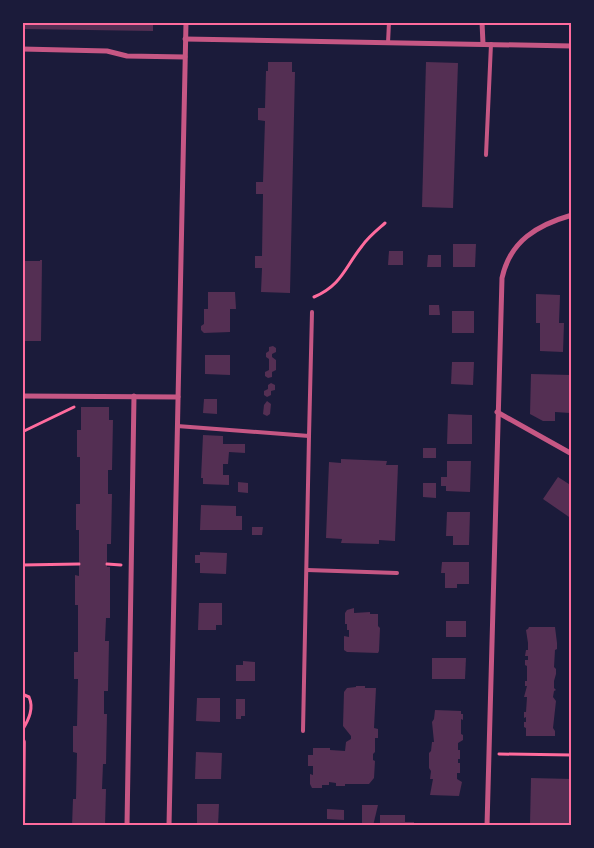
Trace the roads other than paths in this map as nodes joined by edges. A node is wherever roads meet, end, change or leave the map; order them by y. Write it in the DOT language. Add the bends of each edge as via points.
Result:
graph roads {
  1 [pos="186,22"];
  2 [pos="388,22"];
  3 [pos="482,22"];
  4 [pos="185,39"];
  5 [pos="388,42"];
  6 [pos="483,44"];
  7 [pos="491,44"];
  8 [pos="572,46"];
  9 [pos="22,49"];
  10 [pos="185,57"];
  11 [pos="486,155"];
  12 [pos="572,215"];
  13 [pos="312,312"];
  14 [pos="22,396"];
  15 [pos="134,396"];
  16 [pos="178,397"];
  17 [pos="497,412"];
  18 [pos="177,426"];
  19 [pos="309,436"];
  20 [pos="572,454"];
  21 [pos="307,570"];
  22 [pos="397,573"];
  23 [pos="303,731"];
  24 [pos="22,738"];
  25 [pos="23,826"];
  26 [pos="127,826"];
  27 [pos="169,826"];
  28 [pos="487,826"];
  1 -- 4 [label="street"];
  2 -- 5 [label="lane"];
  3 -- 6 [label="street"];
  4 -- 5 [label="street"];
  4 -- 10 [label="street"];
  5 -- 6 [label="street"];
  6 -- 7 [label="street"];
  7 -- 8 [label="street"];
  7 -- 11 [label="lane"];
  9 -- 10 [label="street"];
  10 -- 16 [label="street"];
  12 -- 17 [label="street" via="538,228 526,237 504,268 500,290"];
  13 -- 19 [label="lane"];
  14 -- 15 [label="street"];
  15 -- 16 [label="street"];
  15 -- 26 [label="street"];
  16 -- 18 [label="street"];
  17 -- 20 [label="street"];
  17 -- 28 [label="street"];
  18 -- 19 [label="lane"];
  18 -- 27 [label="street"];
  19 -- 21 [label="lane"];
  21 -- 22 [label="lane"];
  21 -- 23 [label="lane"];
  24 -- 25 [label="lane"];
}
